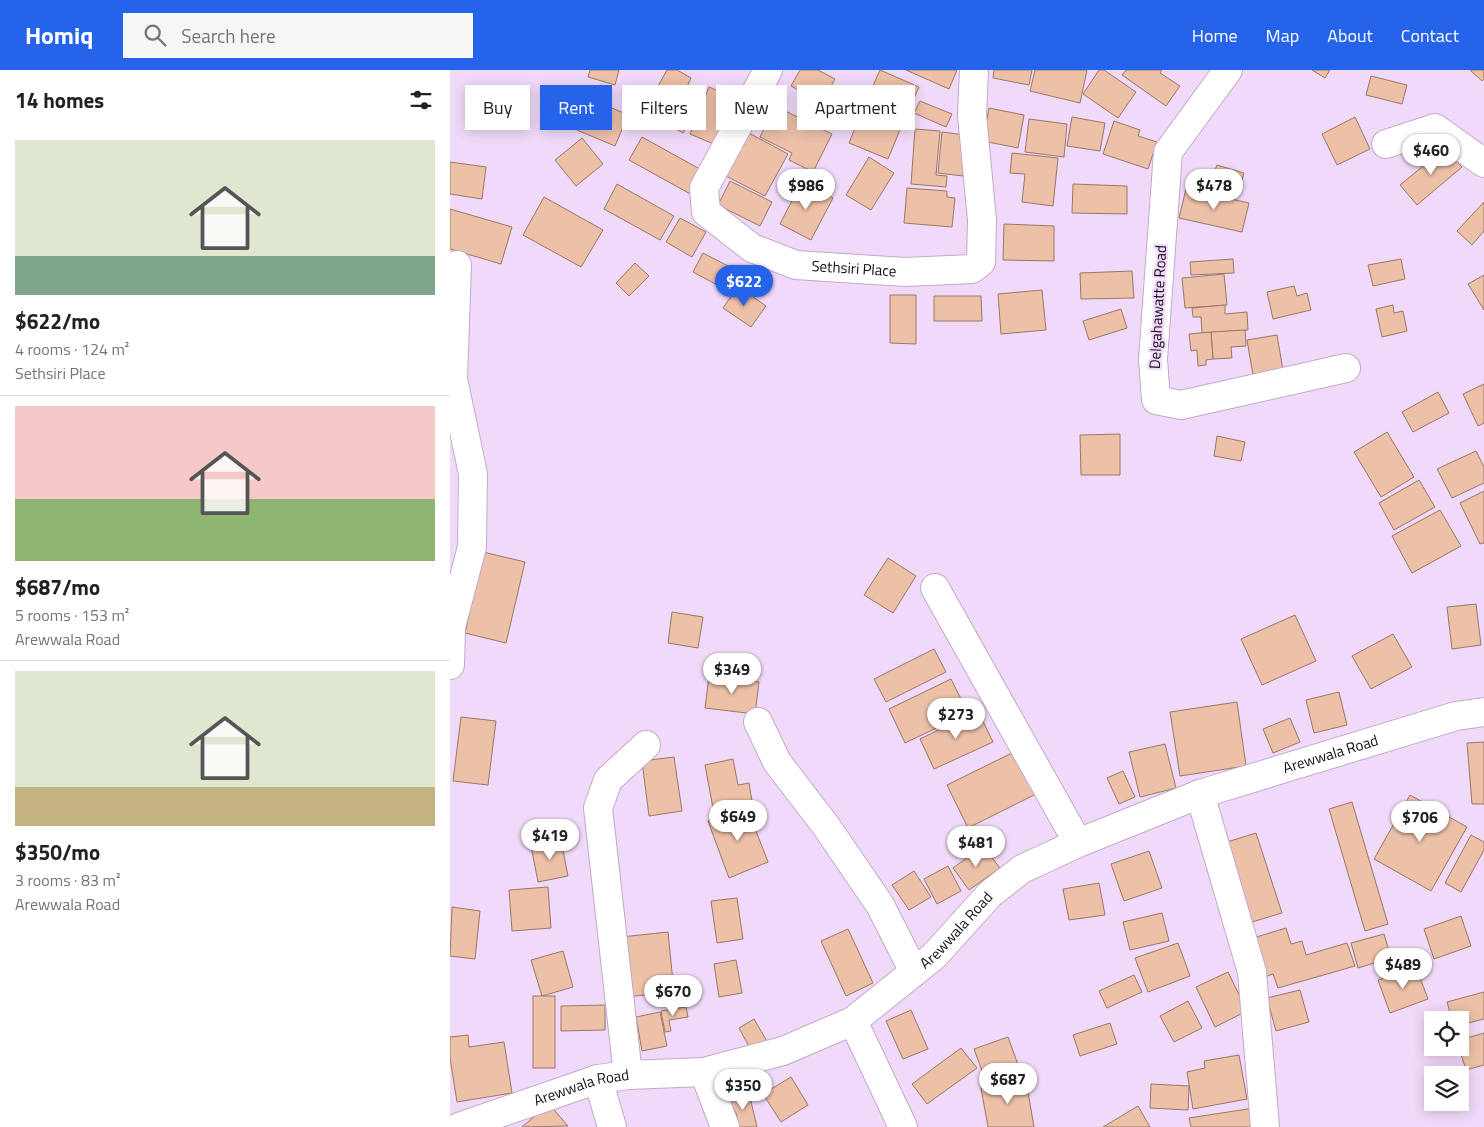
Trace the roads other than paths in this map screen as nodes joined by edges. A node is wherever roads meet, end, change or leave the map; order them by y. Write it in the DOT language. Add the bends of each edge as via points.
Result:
graph roads {
  1 [pos="768,70"];
  2 [pos="974,70"];
  3 [pos="1228,70"];
  4 [pos="1386,144"];
  5 [pos="1484,163"];
  6 [pos="458,265"];
  7 [pos="1346,368"];
  8 [pos="935,588"];
  9 [pos="450,665"];
  10 [pos="1484,712"];
  11 [pos="758,722"];
  12 [pos="646,745"];
  13 [pos="1200,794"];
  14 [pos="1078,844"];
  15 [pos="914,972"];
  16 [pos="853,1021"];
  17 [pos="704,1072"];
  18 [pos="628,1075"];
  19 [pos="598,1079"];
  20 [pos="459,1127"];
  21 [pos="612,1127"];
  22 [pos="725,1127"];
  23 [pos="903,1127"];
  24 [pos="1265,1127"];
  1 -- 2 [label="street, Sethsiri Place" via="704,188 706,212 752,248 796,266 905,272 972,269 981,262 982,220 972,115"];
  3 -- 7 [label="street, Delgahawatte Road" via="1168,152 1153,359 1156,400 1181,405"];
  4 -- 5 [label="street" via="1435,128"];
  6 -- 9 [label="street" via="453,379 473,474 472,547 451,627"];
  8 -- 14 [label="street"];
  10 -- 13 [label="street, Arewwala Road" via="1456,716"];
  11 -- 15 [label="street" via="777,762 880,905"];
  12 -- 18 [label="street" via="608,780 598,808"];
  13 -- 14 [label="street, Arewwala Road"];
  13 -- 24 [label="street" via="1252,972"];
  14 -- 15 [label="street, Arewwala Road" via="1022,869 990,894 934,956"];
  15 -- 16 [label="street, Arewwala Road"];
  16 -- 17 [label="street, Arewwala Road" via="783,1051"];
  16 -- 23 [label="street"];
  17 -- 18 [label="street, Arewwala Road"];
  17 -- 22 [label="street"];
  18 -- 19 [label="street, Arewwala Road"];
  19 -- 20 [label="street, Arewwala Road"];
  19 -- 21 [label="street"];
}
